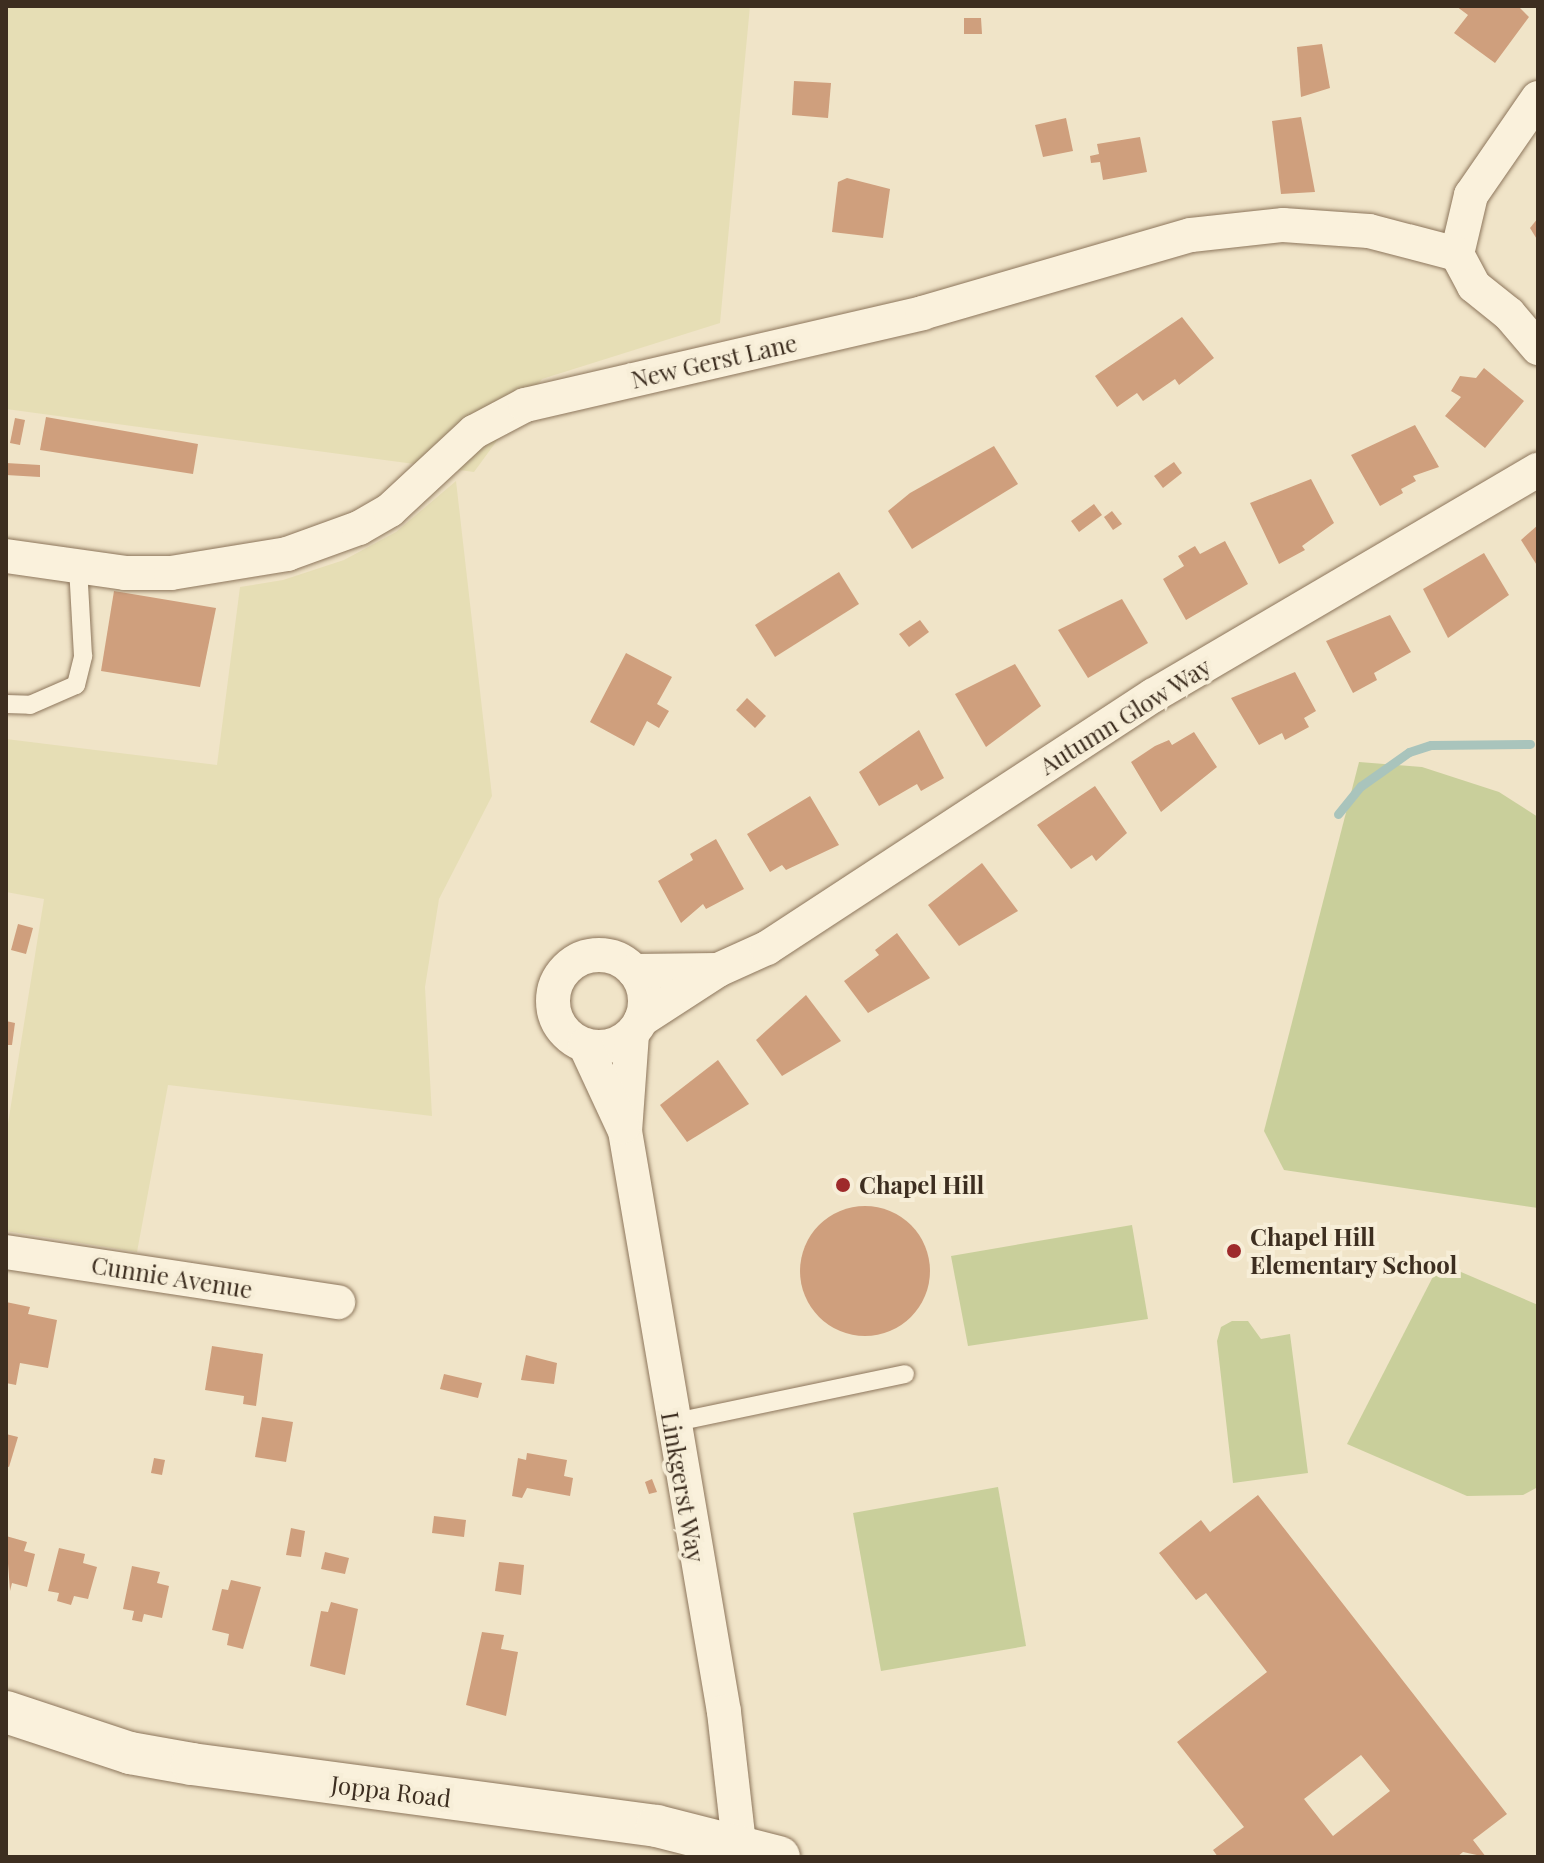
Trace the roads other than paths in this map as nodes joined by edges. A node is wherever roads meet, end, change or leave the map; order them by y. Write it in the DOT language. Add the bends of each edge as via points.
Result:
graph roads {
  1 [pos="1538,98"];
  2 [pos="1457,254"];
  3 [pos="1538,348"];
  4 [pos="1538,470"];
  5 [pos="6,556"];
  6 [pos="78,567"];
  7 [pos="6,704"];
  8 [pos="718,970"];
  9 [pos="634,971"];
  10 [pos="636,1027"];
  11 [pos="585,1045"];
  12 [pos="625,1131"];
  13 [pos="6,1252"];
  14 [pos="338,1302"];
  15 [pos="905,1374"];
  16 [pos="671,1423"];
  17 [pos="6,1712"];
  18 [pos="739,1843"];
  19 [pos="779,1857"];
  1 -- 2 [label="street" via="1471,195"];
  2 -- 3 [label="street" via="1474,286 1509,314"];
  2 -- 6 [label="street, New Gerst Lane" via="1369,231 1297,226 1191,235 922,313 525,405 474,432 390,510 359,528 287,554 171,573"];
  4 -- 8 [label="street, Autumn Glow Way" via="1154,695 767,948"];
  5 -- 6 [label="street, New Gerst Lane"];
  6 -- 7 [label="lane" via="83,656 76,685 30,705"];
  8 -- 9 [label="street, Autumn Glow Way"];
  8 -- 10 [label="street, Autumn Glow Way"];
  9 -- 10 [label="street" via="645,994"];
  9 -- 11 [label="street" via="623,961 596,955 569,965 560,976 554,989 555,1017 572,1039"];
  10 -- 11 [label="street" via="610,1046"];
  10 -- 12 [label="street, Linkgerst Way"];
  11 -- 12 [label="street, Linkgerst Way"];
  12 -- 16 [label="street, Linkgerst Way"];
  13 -- 14 [label="street, Cunnie Avenue"];
  15 -- 16 [label="lane"];
  16 -- 18 [label="street, Linkgerst Way" via="724,1712"];
  17 -- 18 [label="street, Joppa Road" via="130,1753 657,1826"];
  18 -- 19 [label="street, Joppa Road"];
}
